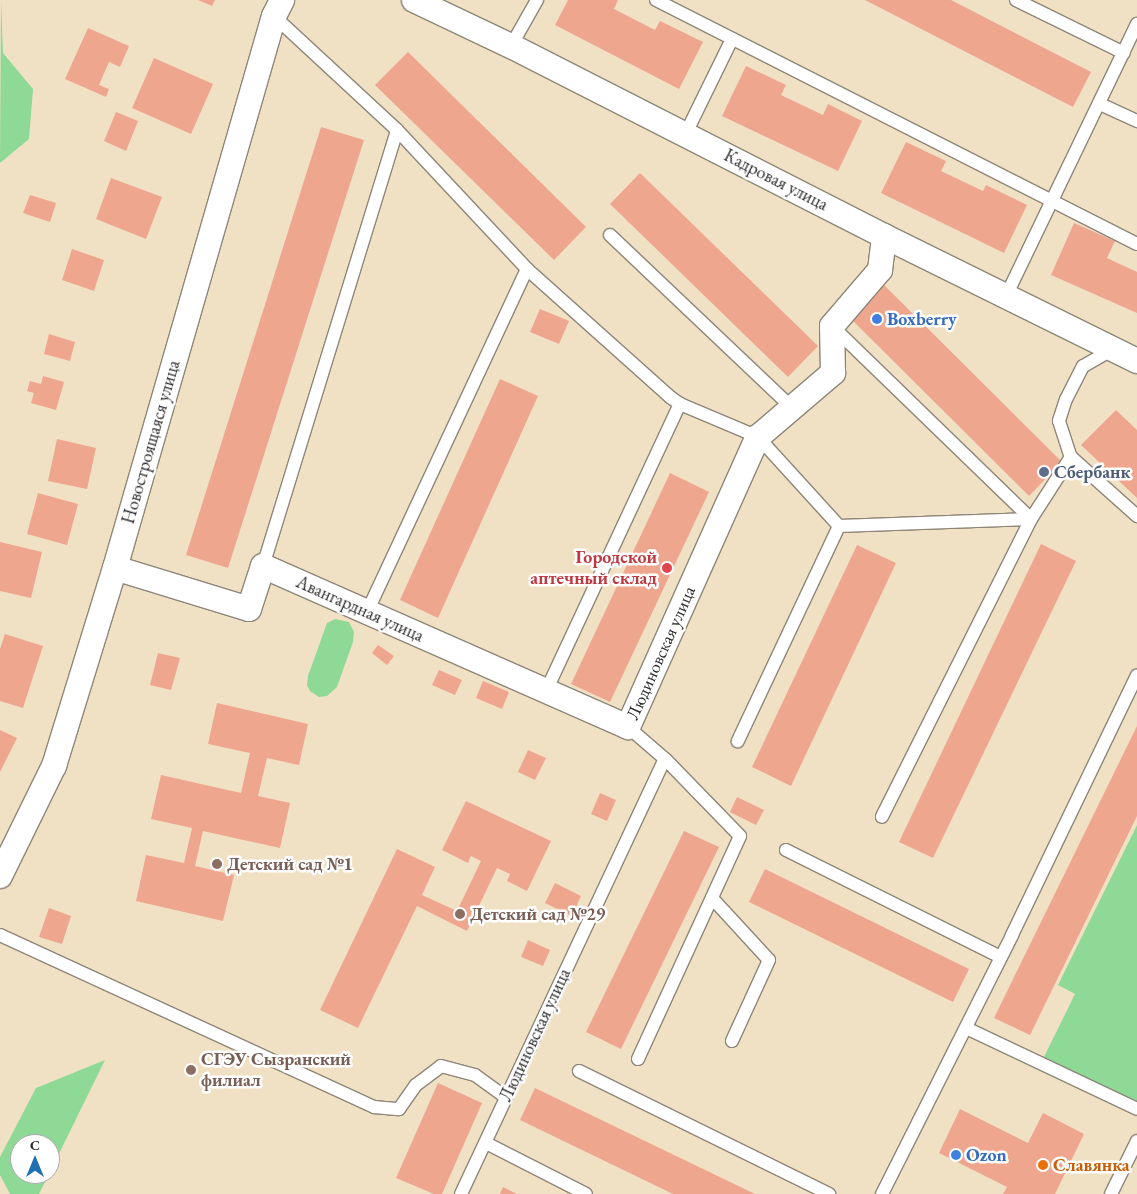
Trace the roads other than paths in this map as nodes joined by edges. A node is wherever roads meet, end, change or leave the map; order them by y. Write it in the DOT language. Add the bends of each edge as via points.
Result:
graph roads {
  1 [pos="414,0"];
  2 [pos="537,0"];
  3 [pos="656,0"];
  4 [pos="1016,0"];
  5 [pos="278,8"];
  6 [pos="1137,24"];
  7 [pos="732,39"];
  8 [pos="511,46"];
  9 [pos="1124,53"];
  10 [pos="1100,104"];
  11 [pos="1137,122"];
  12 [pos="397,130"];
  13 [pos="686,133"];
  14 [pos="1051,201"];
  15 [pos="610,235"];
  16 [pos="884,236"];
  17 [pos="1137,244"];
  18 [pos="527,269"];
  19 [pos="1006,294"];
  20 [pos="832,326"];
  21 [pos="1113,349"];
  22 [pos="1137,360"];
  23 [pos="680,404"];
  24 [pos="792,408"];
  25 [pos="758,437"];
  26 [pos="1071,456"];
  27 [pos="1137,516"];
  28 [pos="1031,518"];
  29 [pos="840,526"];
  30 [pos="263,566"];
  31 [pos="115,568"];
  32 [pos="367,612"];
  33 [pos="1137,675"];
  34 [pos="546,691"];
  35 [pos="628,727"];
  36 [pos="738,741"];
  37 [pos="665,759"];
  38 [pos="882,817"];
  39 [pos="786,850"];
  40 [pos="0,876"];
  41 [pos="712,898"];
  42 [pos="0,935"];
  43 [pos="1001,957"];
  44 [pos="966,1028"];
  45 [pos="732,1041"];
  46 [pos="638,1059"];
  47 [pos="579,1071"];
  48 [pos="505,1097"];
  49 [pos="1137,1109"];
  50 [pos="1137,1142"];
  51 [pos="486,1143"];
  52 [pos="461,1194"];
  53 [pos="586,1194"];
  54 [pos="829,1194"];
  55 [pos="882,1194"];
  56 [pos="1111,1194"];
  1 -- 8 [label="street, Кадровая улица"];
  2 -- 8 [label="lane"];
  3 -- 7 [label="lane"];
  4 -- 9 [label="lane"];
  5 -- 12 [label="lane"];
  5 -- 31 [label="street, Новостроящаяся улица"];
  6 -- 9 [label="lane"];
  7 -- 13 [label="lane"];
  7 -- 14 [label="lane"];
  8 -- 13 [label="street, Кадровая улица"];
  9 -- 10 [label="lane"];
  10 -- 11 [label="lane"];
  10 -- 14 [label="lane"];
  12 -- 18 [label="lane"];
  12 -- 30 [label="lane"];
  13 -- 16 [label="street, Кадровая улица"];
  14 -- 17 [label="lane"];
  14 -- 19 [label="lane"];
  15 -- 24 [label="lane"];
  16 -- 19 [label="street, Кадровая улица"];
  16 -- 20 [label="street" via="880,270"];
  18 -- 23 [label="lane"];
  18 -- 32 [label="lane"];
  19 -- 21 [label="street, Кадровая улица"];
  20 -- 24 [label="street, Людиновская улица" via="834,373"];
  20 -- 28 [label="lane"];
  21 -- 22 [label="street, Кадровая улица"];
  21 -- 26 [label="lane" via="1083,366 1066,399 1060,421"];
  23 -- 25 [label="lane"];
  23 -- 34 [label="lane"];
  24 -- 25 [label="street, Людиновская улица"];
  25 -- 29 [label="lane"];
  25 -- 35 [label="street, Людиновская улица"];
  26 -- 27 [label="lane"];
  26 -- 28 [label="lane"];
  28 -- 29 [label="lane"];
  28 -- 38 [label="lane"];
  29 -- 36 [label="lane"];
  30 -- 31 [label="street" via="249,610"];
  30 -- 32 [label="street, Авангардная улица"];
  31 -- 40 [label="street, Новостроящаяся улица" via="54,766"];
  32 -- 34 [label="street, Авангардная улица"];
  33 -- 43 [label="lane"];
  34 -- 35 [label="street, Авангардная улица"];
  35 -- 37 [label="lane, Людиновская улица"];
  37 -- 41 [label="lane" via="740,836"];
  37 -- 48 [label="lane, Людиновская улица"];
  39 -- 43 [label="lane"];
  41 -- 45 [label="lane" via="769,960"];
  41 -- 46 [label="lane"];
  42 -- 48 [label="lane" via="374,1107 398,1109 416,1085 441,1066 475,1075"];
  43 -- 44 [label="lane"];
  44 -- 49 [label="lane"];
  44 -- 55 [label="lane"];
  47 -- 54 [label="lane"];
  48 -- 51 [label="lane, Людиновская улица"];
  50 -- 56 [label="lane"];
  51 -- 52 [label="lane, Людиновская улица"];
  51 -- 53 [label="lane"];
}
